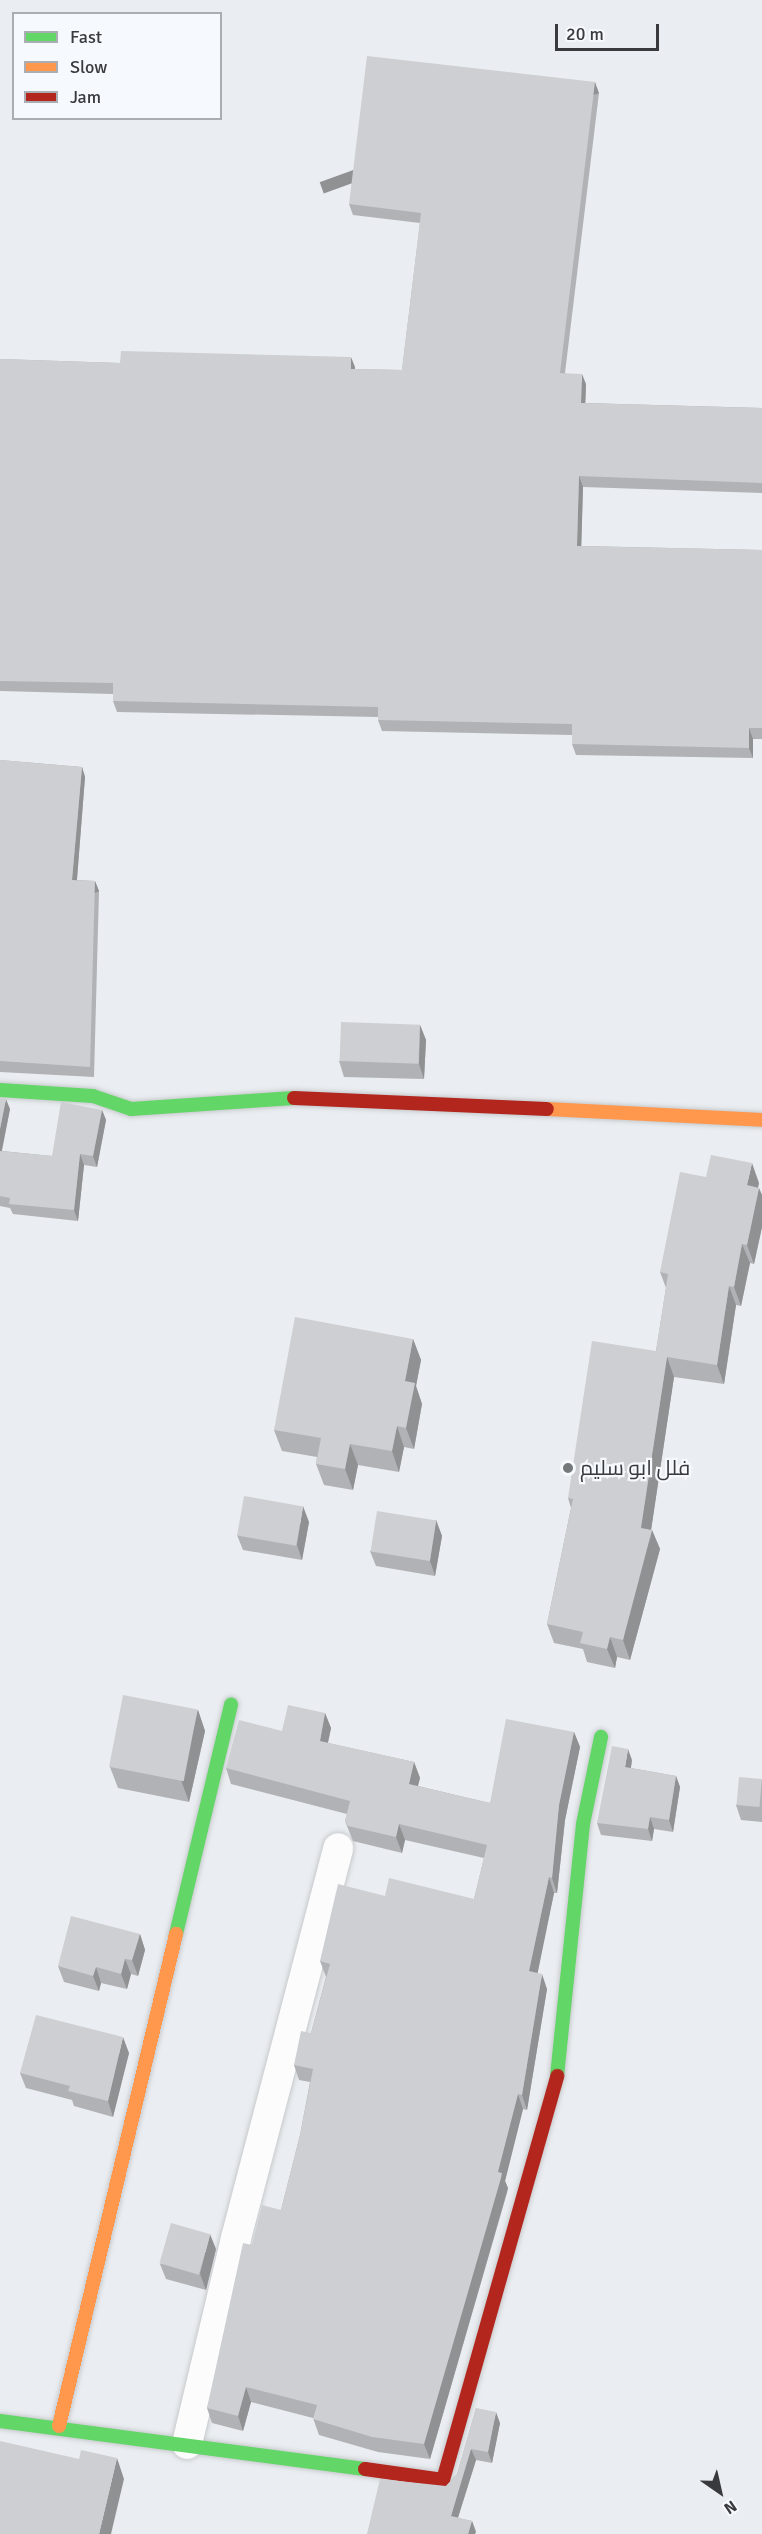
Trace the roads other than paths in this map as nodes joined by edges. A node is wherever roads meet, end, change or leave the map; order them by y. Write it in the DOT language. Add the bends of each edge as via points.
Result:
graph roads {
  1 [pos="0,1090"];
  2 [pos="762,1120"];
  3 [pos="231,1705"];
  4 [pos="601,1737"];
  5 [pos="338,1848"];
  6 [pos="0,2421"];
  7 [pos="59,2426"];
  8 [pos="187,2444"];
  1 -- 2 [label="street" via="93,1096 131,1109 317,1097"];
  3 -- 7 [label="street"];
  4 -- 8 [label="street" via="583,1824 556,2091 443,2480"];
  5 -- 8 [label="street" via="236,2238"];
  6 -- 7 [label="street"];
  7 -- 8 [label="street"];
}
